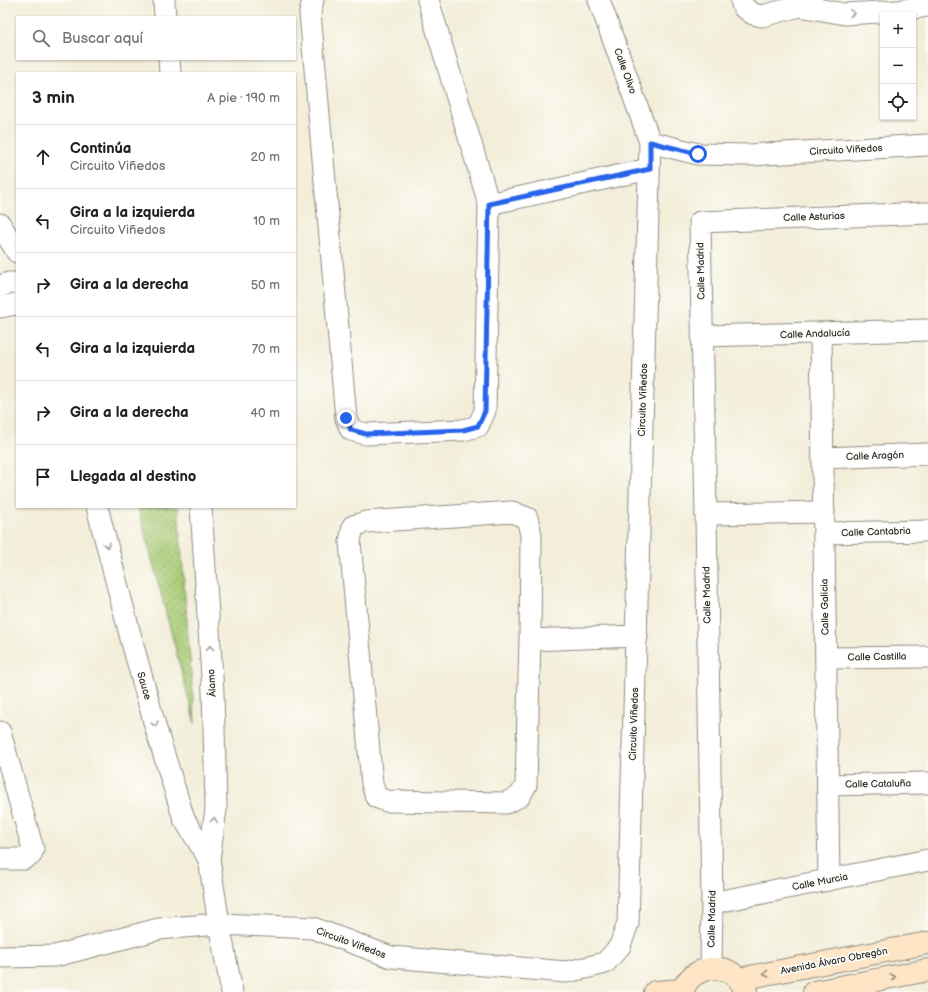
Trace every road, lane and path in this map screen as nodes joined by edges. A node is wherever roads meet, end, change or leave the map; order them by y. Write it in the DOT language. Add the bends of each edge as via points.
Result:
graph roads {
  1 [pos="164,0"];
  2 [pos="314,0"];
  3 [pos="428,0"];
  4 [pos="599,0"];
  5 [pos="741,0"];
  6 [pos="807,3"];
  7 [pos="928,6"];
  8 [pos="165,16"];
  9 [pos="169,60"];
  10 [pos="170,72"];
  11 [pos="650,142"];
  12 [pos="928,145"];
  13 [pos="650,169"];
  14 [pos="489,204"];
  15 [pos="928,213"];
  16 [pos="700,222"];
  17 [pos="0,224"];
  18 [pos="16,250"];
  19 [pos="16,283"];
  20 [pos="0,286"];
  21 [pos="16,304"];
  22 [pos="0,307"];
  23 [pos="928,330"];
  24 [pos="821,334"];
  25 [pos="702,336"];
  26 [pos="928,454"];
  27 [pos="823,458"];
  28 [pos="97,508"];
  29 [pos="201,508"];
  30 [pos="824,512"];
  31 [pos="706,514"];
  32 [pos="928,530"];
  33 [pos="824,533"];
  34 [pos="637,636"];
  35 [pos="530,640"];
  36 [pos="928,657"];
  37 [pos="826,658"];
  38 [pos="0,732"];
  39 [pos="928,783"];
  40 [pos="828,785"];
  41 [pos="0,859"];
  42 [pos="209,859"];
  43 [pos="928,860"];
  44 [pos="829,880"];
  45 [pos="712,903"];
  46 [pos="219,924"];
  47 [pos="928,943"];
  48 [pos="0,957"];
  49 [pos="711,968"];
  50 [pos="928,970"];
  51 [pos="743,986"];
  52 [pos="683,991"];
  53 [pos="232,992"];
  54 [pos="655,992"];
  55 [pos="814,992"];
  1 -- 8 [label="street"];
  2 -- 14 [label="street" via="310,13 346,418 351,430 366,434 463,430 478,426 485,411"];
  3 -- 14 [label="street"];
  4 -- 11 [label="street, Calle Olivo"];
  5 -- 6 [label="street" via="743,7 753,14 762,16"];
  6 -- 7 [label="street, one-way" via="845,14 897,11"];
  9 -- 10 [label="street"];
  11 -- 12 [label="street, Circuito Viñedos" via="698,154 749,155"];
  11 -- 13 [label="street, Circuito Viñedos"];
  13 -- 14 [label="street"];
  13 -- 34 [label="street, Circuito Viñedos"];
  15 -- 16 [label="street, Calle Asturias"];
  16 -- 25 [label="street, Calle Madrid"];
  17 -- 18 [label="street"];
  19 -- 20 [label="street"];
  21 -- 22 [label="street"];
  23 -- 24 [label="street, Calle Andalucía"];
  24 -- 25 [label="street, Calle Andalucía"];
  24 -- 27 [label="street, Calle Galicia"];
  25 -- 31 [label="street, Calle Madrid"];
  26 -- 27 [label="street, Calle Aragón"];
  27 -- 30 [label="street, Calle Galicia"];
  28 -- 42 [label="street, Sauce, one-way" via="154,722 184,819"];
  42 -- 29 [label="street, Álamo, one-way" via="216,809 213,692"];
  30 -- 31 [label="street"];
  30 -- 33 [label="street, Calle Galicia"];
  31 -- 45 [label="street, Calle Madrid"];
  32 -- 33 [label="street, Calle Cantabria"];
  33 -- 37 [label="street, Calle Galicia"];
  34 -- 35 [label="street"];
  34 -- 46 [label="street, Circuito Viñedos" via="628,923 620,946 605,963 566,972 391,957 313,928"];
  35 -- 35 [label="street" via="531,535 527,518 512,512 366,522 353,526 350,542 372,784 376,797 386,801 506,803 520,796 526,785"];
  36 -- 37 [label="street, Calle Castilla"];
  37 -- 40 [label="street, Calle Galicia"];
  38 -- 41 [label="street" via="33,849 31,855 24,859"];
  39 -- 40 [label="street, Calle Cataluña"];
  40 -- 44 [label="street, Calle Galicia"];
  42 -- 46 [label="street"];
  43 -- 44 [label="street, Calle Murcia"];
  44 -- 45 [label="street, Calle Murcia"];
  45 -- 49 [label="street, Calle Madrid"];
  46 -- 48 [label="street, Circuito Viñedos" via="159,929 56,956"];
  46 -- 53 [label="street"];
  47 -- 51 [label="street, Avenida Álvaro Obregón, one-way"];
  49 -- 51 [label="street" via="727,970"];
  49 -- 52 [label="street" via="696,973 685,984"];
  55 -- 50 [label="street, one-way"];
  52 -- 54 [label="street"];
}
